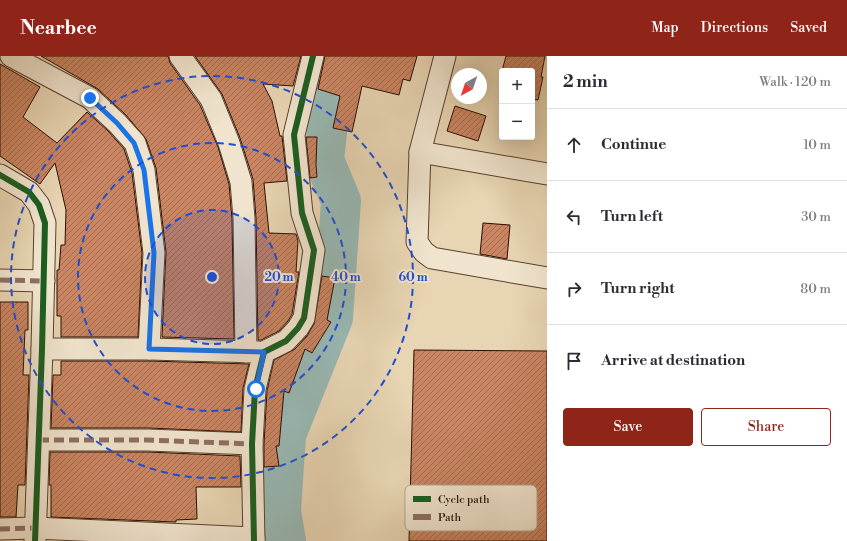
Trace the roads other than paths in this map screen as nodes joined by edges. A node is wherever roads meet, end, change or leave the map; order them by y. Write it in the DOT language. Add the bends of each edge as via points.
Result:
graph roads {
  1 [pos="11,56"];
  2 [pos="180,56"];
  3 [pos="312,56"];
  4 [pos="445,56"];
  5 [pos="420,152"];
  6 [pos="547,174"];
  7 [pos="0,175"];
  8 [pos="547,278"];
  9 [pos="0,280"];
  10 [pos="44,280"];
  11 [pos="42,349"];
  12 [pos="149,349"];
  13 [pos="255,352"];
  14 [pos="39,440"];
  15 [pos="252,444"];
  16 [pos="0,529"];
  17 [pos="35,535"];
  18 [pos="254,539"];
  1 -- 12 [label="street" via="90,98 134,143 144,170 154,253"];
  2 -- 13 [label="street" via="211,99 241,182"];
  3 -- 13 [label="street" via="294,135 302,213 314,250 304,318 286,341"];
  4 -- 5 [label="street"];
  5 -- 6 [label="street"];
  5 -- 8 [label="street" via="417,242 424,252 432,258"];
  7 -- 10 [label="street" via="29,192 39,206 45,223"];
  9 -- 10 [label="street"];
  10 -- 11 [label="street"];
  11 -- 12 [label="street"];
  11 -- 14 [label="street"];
  12 -- 13 [label="street"];
  13 -- 15 [label="street" via="256,389"];
  14 -- 15 [label="street" via="148,440"];
  14 -- 17 [label="street"];
  15 -- 18 [label="street"];
  16 -- 17 [label="street"];
  17 -- 18 [label="street"];
}
